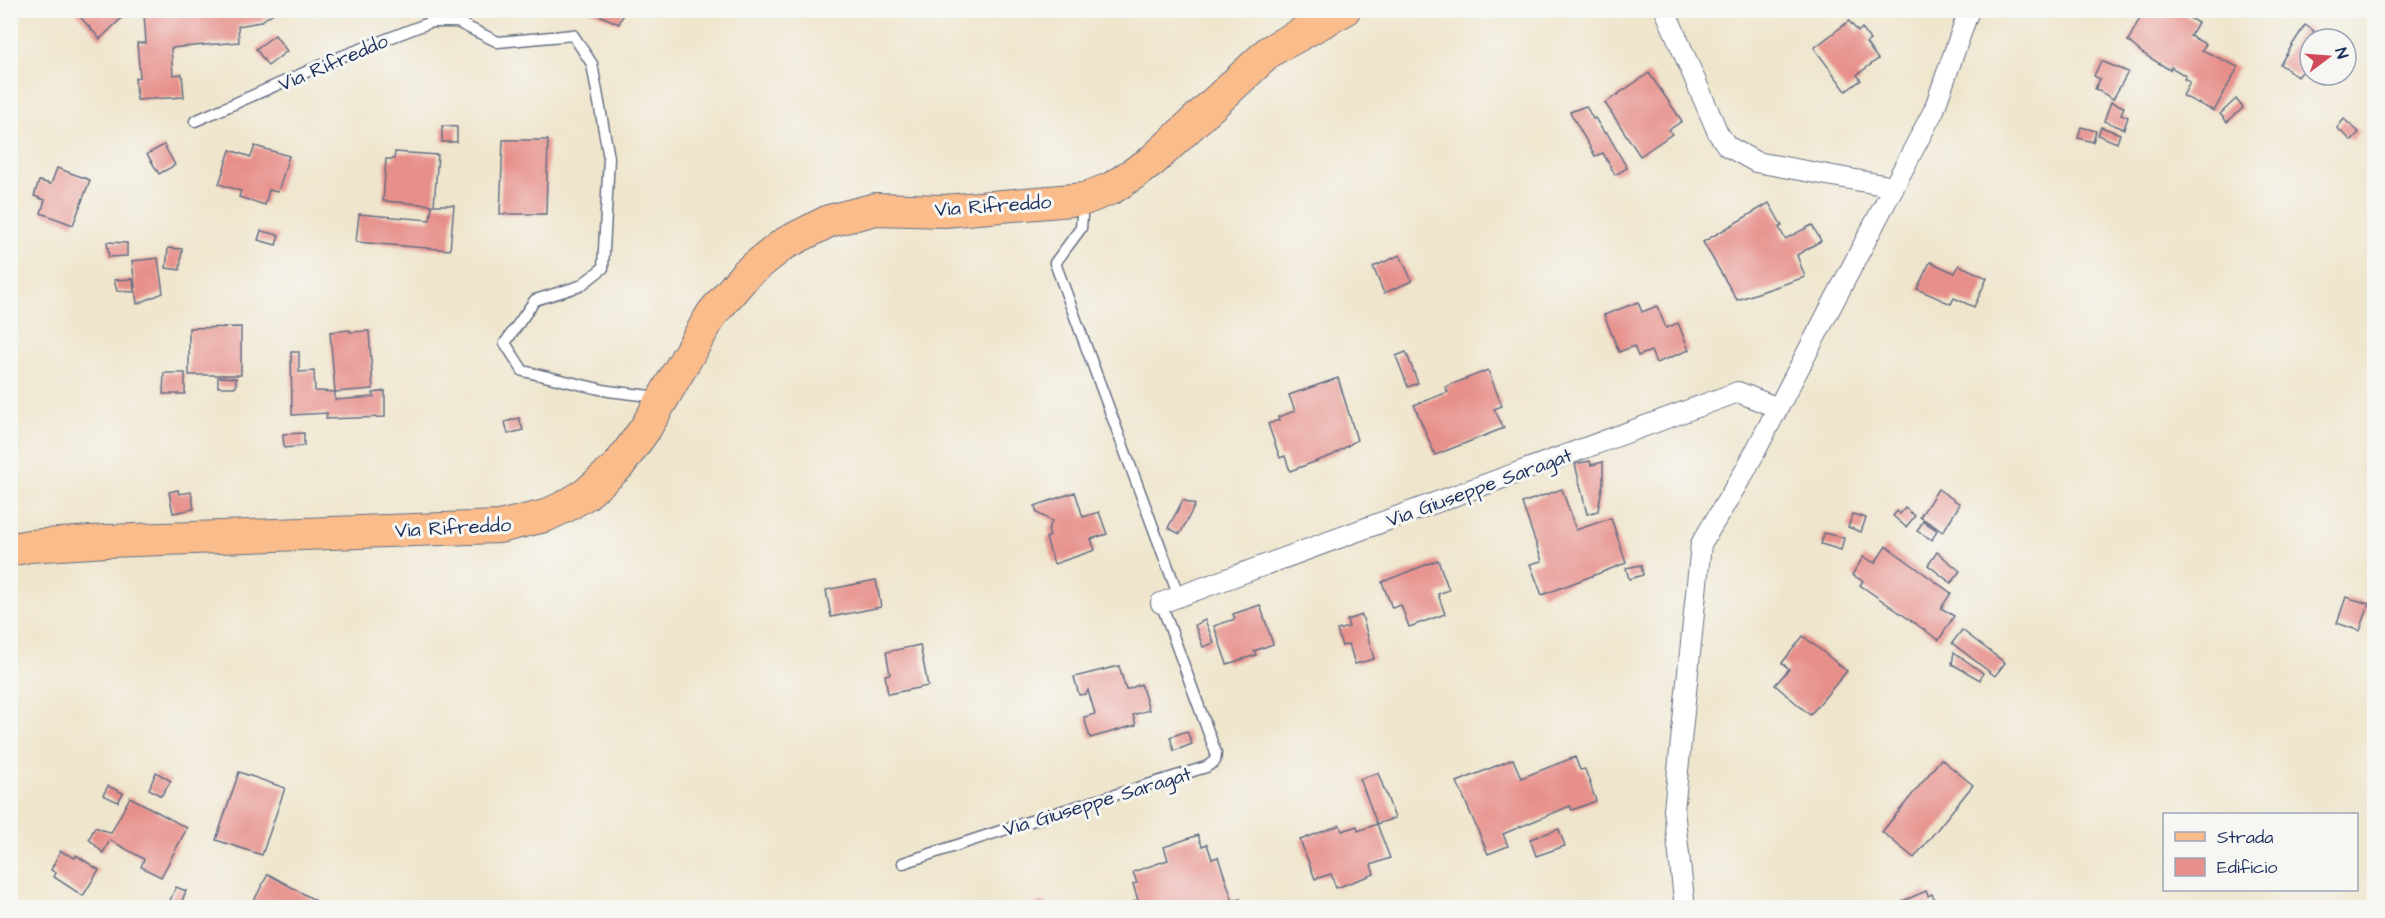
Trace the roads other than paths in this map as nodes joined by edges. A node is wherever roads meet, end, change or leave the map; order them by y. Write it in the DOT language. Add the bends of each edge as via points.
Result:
graph roads {
  1 [pos="1344,10"];
  2 [pos="1665,10"];
  3 [pos="1969,10"];
  4 [pos="195,121"];
  5 [pos="1894,187"];
  6 [pos="1084,199"];
  7 [pos="662,398"];
  8 [pos="1778,408"];
  9 [pos="10,550"];
  10 [pos="1170,600"];
  11 [pos="903,863"];
  12 [pos="1685,908"];
  1 -- 6 [label="main road, Via Rifreddo" via="1270,51 1151,162 1112,188"];
  2 -- 5 [label="street" via="1718,133 1728,146 1756,162"];
  3 -- 5 [label="street" via="1934,110"];
  4 -- 7 [label="lane, Via Rifreddo" via="431,22 457,22 498,42 573,35 592,64 609,158 603,268 580,286 535,300 505,343 522,371 608,391"];
  5 -- 8 [label="street"];
  6 -- 7 [label="main road, Via Rifreddo" via="944,210 876,209 829,221 784,244 746,274 712,314"];
  6 -- 10 [label="lane, Via Giuseppe Saragat" via="1081,228 1055,263"];
  7 -- 9 [label="main road, Via Rifreddo" via="633,448 604,481 566,506 523,523"];
  8 -- 10 [label="street, Via Giuseppe Saragat" via="1738,392"];
  8 -- 12 [label="street" via="1701,544 1674,810"];
  10 -- 11 [label="lane, Via Giuseppe Saragat" via="1216,753 1215,761"];
}
